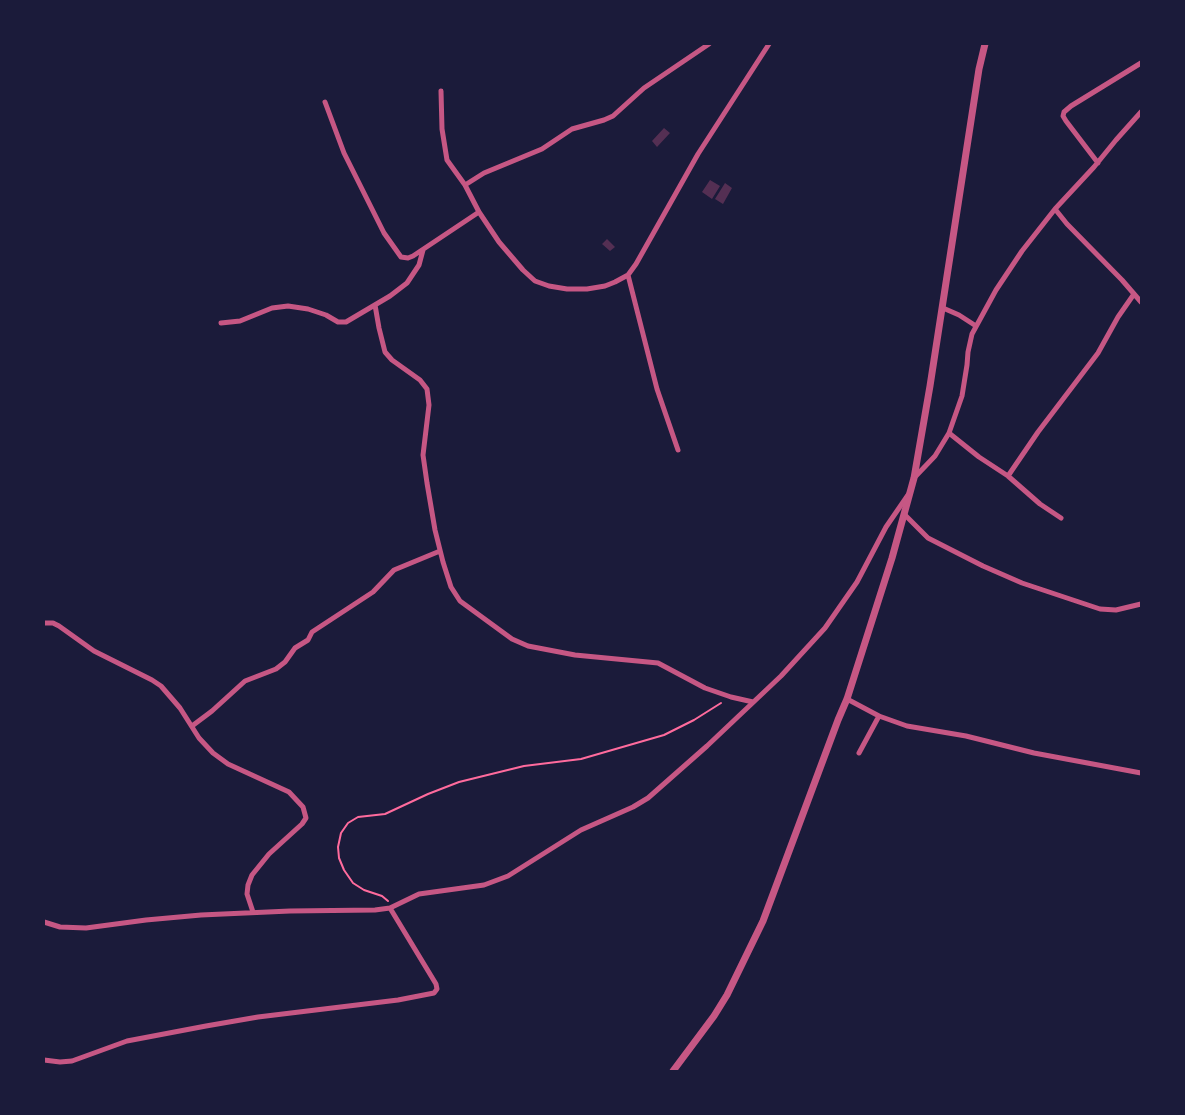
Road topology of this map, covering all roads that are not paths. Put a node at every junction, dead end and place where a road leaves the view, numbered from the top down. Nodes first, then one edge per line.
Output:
1 (709, 44) edge
2 (769, 44) edge
3 (985, 44) edge
4 (1141, 64) edge
5 (441, 91) dead end
6 (325, 102) dead end
7 (1141, 112) edge
8 (1098, 163) junction
9 (465, 185) junction
10 (1055, 210) junction
11 (478, 212) junction
12 (423, 250) junction
13 (628, 275) junction
14 (1134, 294) junction
15 (1141, 302) edge
16 (375, 305) junction
17 (943, 308) junction
18 (221, 323) dead end
19 (976, 326) junction
20 (949, 433) junction
21 (678, 450) dead end
22 (1008, 476) junction
23 (914, 478) junction
24 (910, 493) junction
25 (904, 514) junction
26 (1061, 518) dead end
27 (440, 551) junction
28 (1141, 604) edge
29 (44, 622) edge
30 (847, 699) junction
31 (753, 702) junction
32 (879, 716) junction
33 (192, 726) junction
34 (859, 753) dead end
35 (1141, 773) edge
36 (390, 908) junction
37 (253, 912) junction
38 (44, 922) edge
39 (44, 1060) edge
40 (673, 1071) edge

1 - 9 street
2 - 13 street
3 - 17 street
4 - 8 street
5 - 9 street
6 - 12 street
7 - 8 street
8 - 10 street
9 - 11 street
10 - 14 street
10 - 19 street
11 - 12 street
11 - 13 street
12 - 16 street
13 - 21 street
14 - 15 street
14 - 22 street
16 - 18 street
16 - 27 street
17 - 19 street
17 - 23 street
19 - 20 street
20 - 22 street
20 - 23 street
22 - 26 street
23 - 24 street
24 - 25 street
24 - 31 street
25 - 28 street
25 - 30 street
27 - 31 street
27 - 33 street
29 - 33 street
30 - 32 street
30 - 40 street
31 - 36 street
32 - 34 street
32 - 35 street
33 - 37 street
36 - 37 street
36 - 39 street
37 - 38 street

